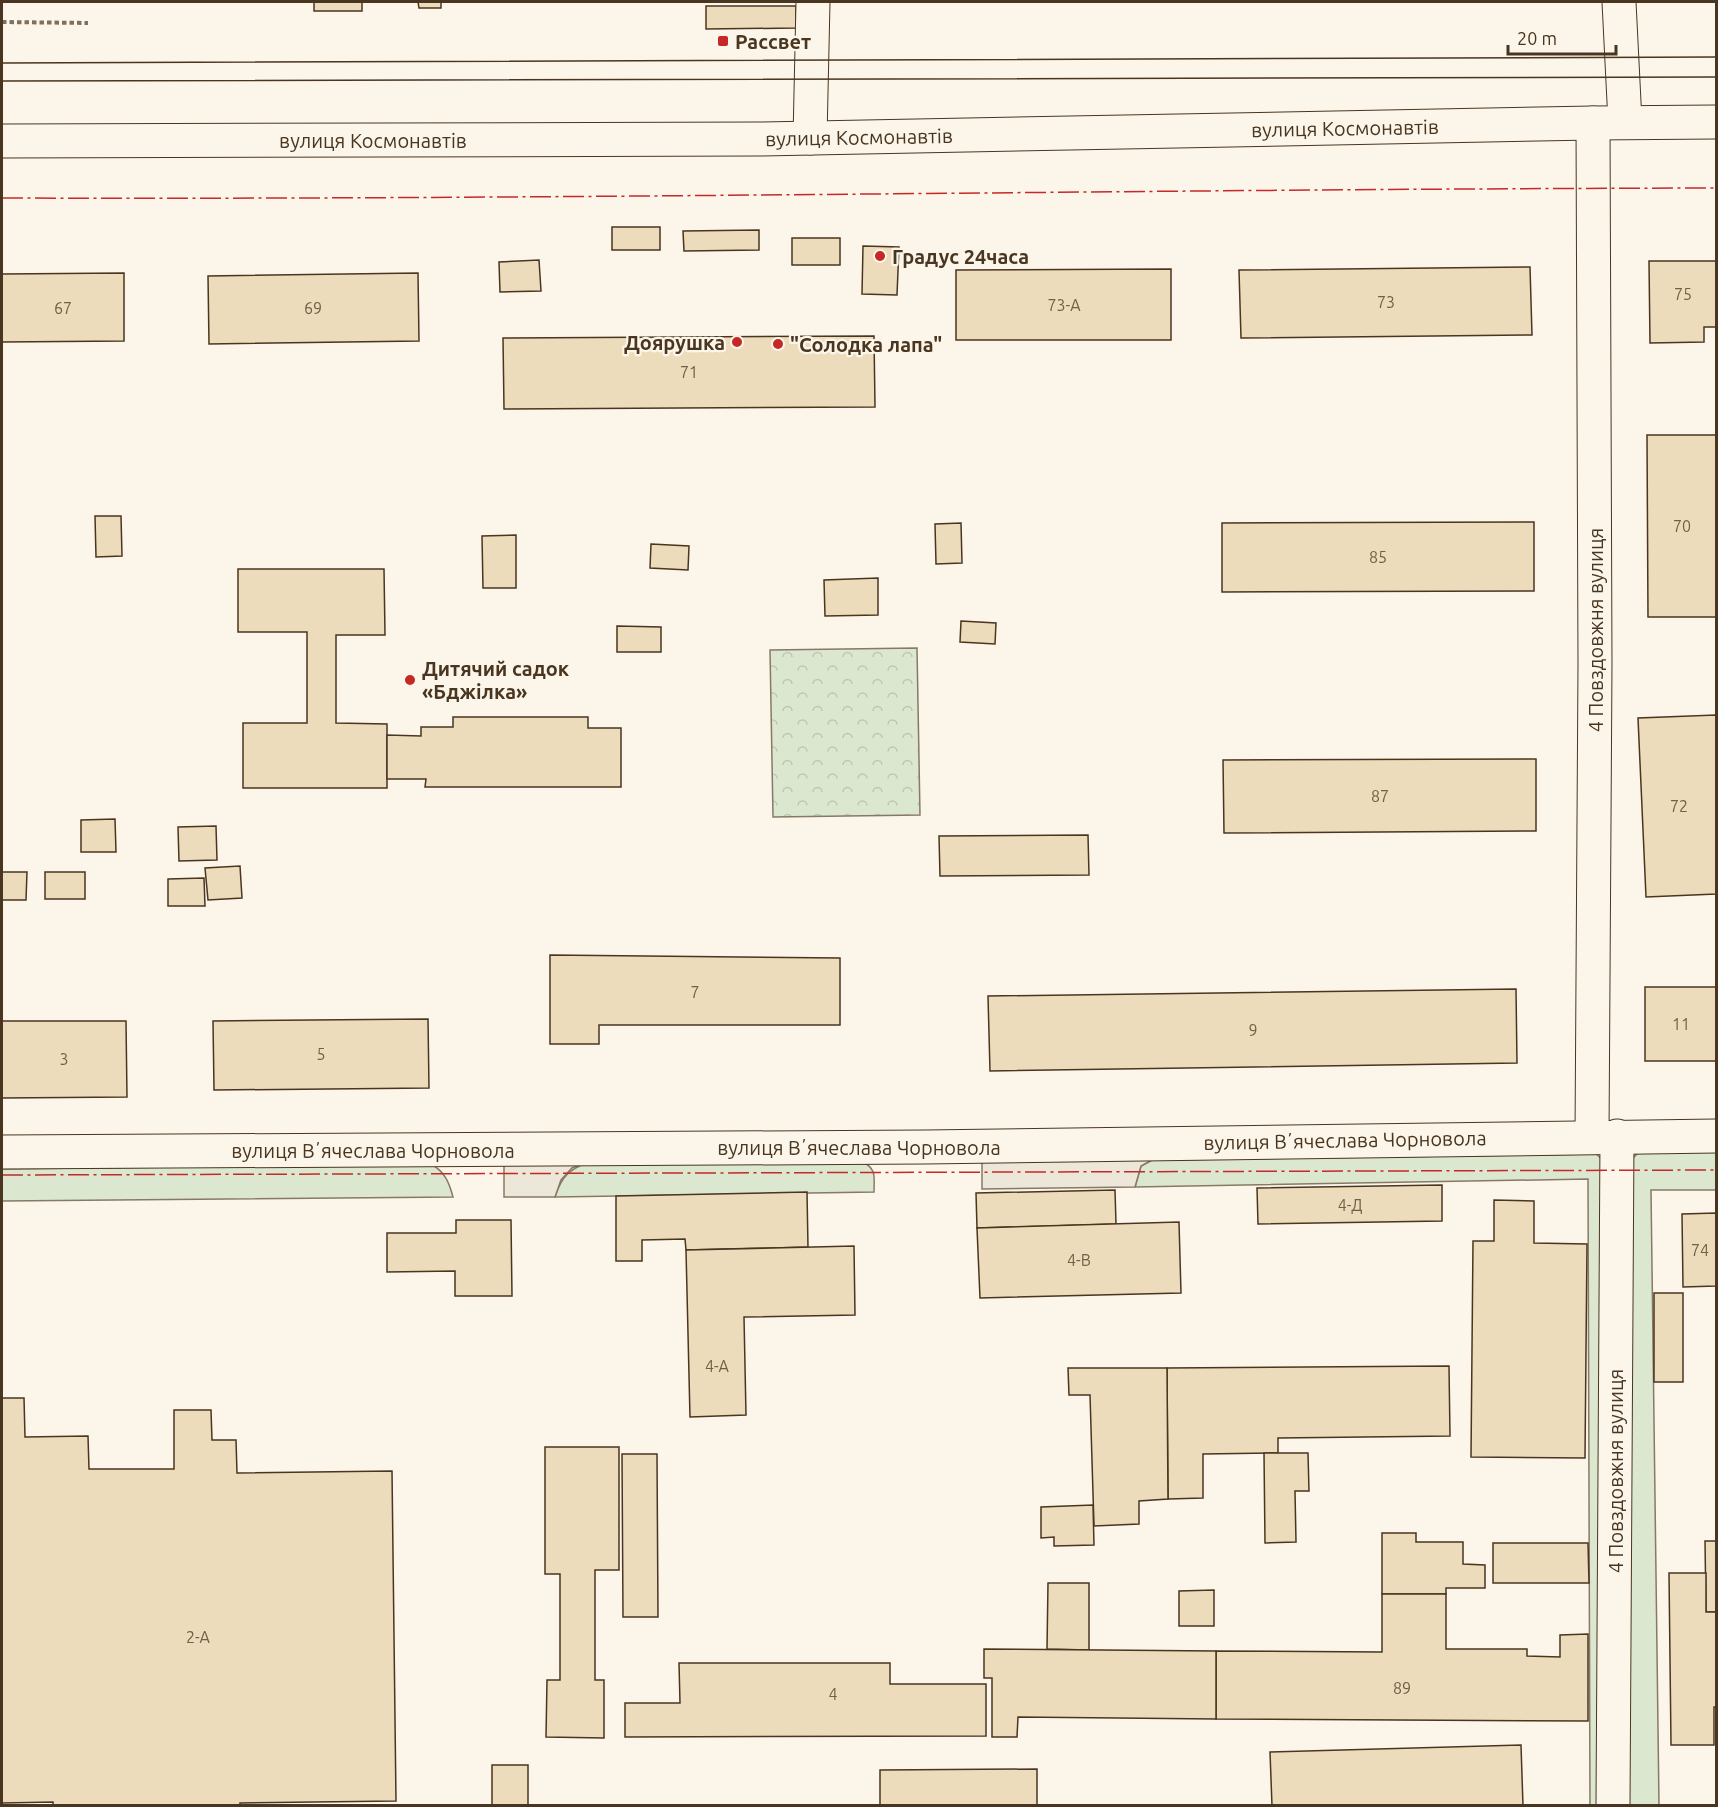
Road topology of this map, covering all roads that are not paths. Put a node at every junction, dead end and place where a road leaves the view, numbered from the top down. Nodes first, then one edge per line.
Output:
1 (813, 2) edge
2 (1618, 2) edge
3 (1716, 122) edge
4 (1609, 123) junction
5 (810, 138) junction
6 (2, 141) edge
7 (1605, 1136) junction
8 (1716, 1136) edge
9 (2, 1152) edge
10 (1613, 1806) edge

1 - 5 street
2 - 4 street, 4 Повздовжня вулиця
3 - 4 street, вулиця Космонавтів
4 - 5 street, вулиця Космонавтів
4 - 7 street, 4 Повздовжня вулиця
5 - 6 street, вулиця Космонавтів
7 - 8 street, вулиця Вʼячеслава Чорновола
7 - 9 street, вулиця Вʼячеслава Чорновола
7 - 10 street, 4 Повздовжня вулиця

